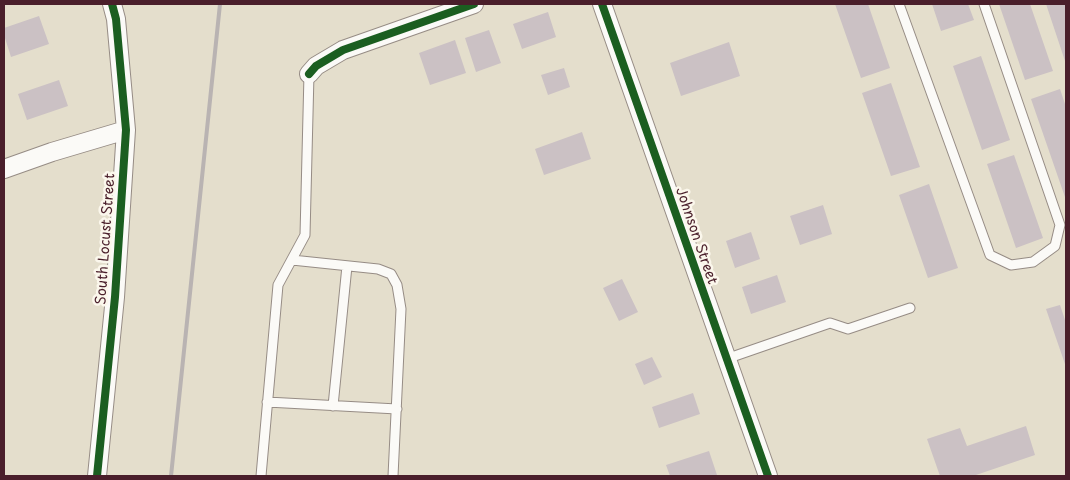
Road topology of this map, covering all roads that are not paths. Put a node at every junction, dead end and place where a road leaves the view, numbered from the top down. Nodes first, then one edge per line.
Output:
1 (112, 4) edge
2 (474, 4) edge
3 (602, 4) edge
4 (899, 4) edge
5 (984, 4) edge
6 (309, 74) joint
7 (126, 130) junction
8 (4, 168) edge
9 (292, 260) junction
10 (347, 266) junction
11 (910, 308) dead end
12 (726, 359) junction
13 (268, 402) junction
14 (333, 406) junction
15 (397, 409) junction
16 (97, 476) edge
17 (261, 476) edge
18 (393, 476) edge
19 (768, 476) edge

1 - 7 street, South Locust Street
2 - 6 street
3 - 12 street, Johnson Street
4 - 5 lane
6 - 9 lane
7 - 8 street
7 - 16 street, South Locust Street
9 - 10 lane
9 - 13 lane
10 - 14 lane
10 - 15 lane
11 - 12 lane
12 - 19 street, Johnson Street
13 - 14 lane
13 - 17 lane
14 - 15 lane
15 - 18 lane

